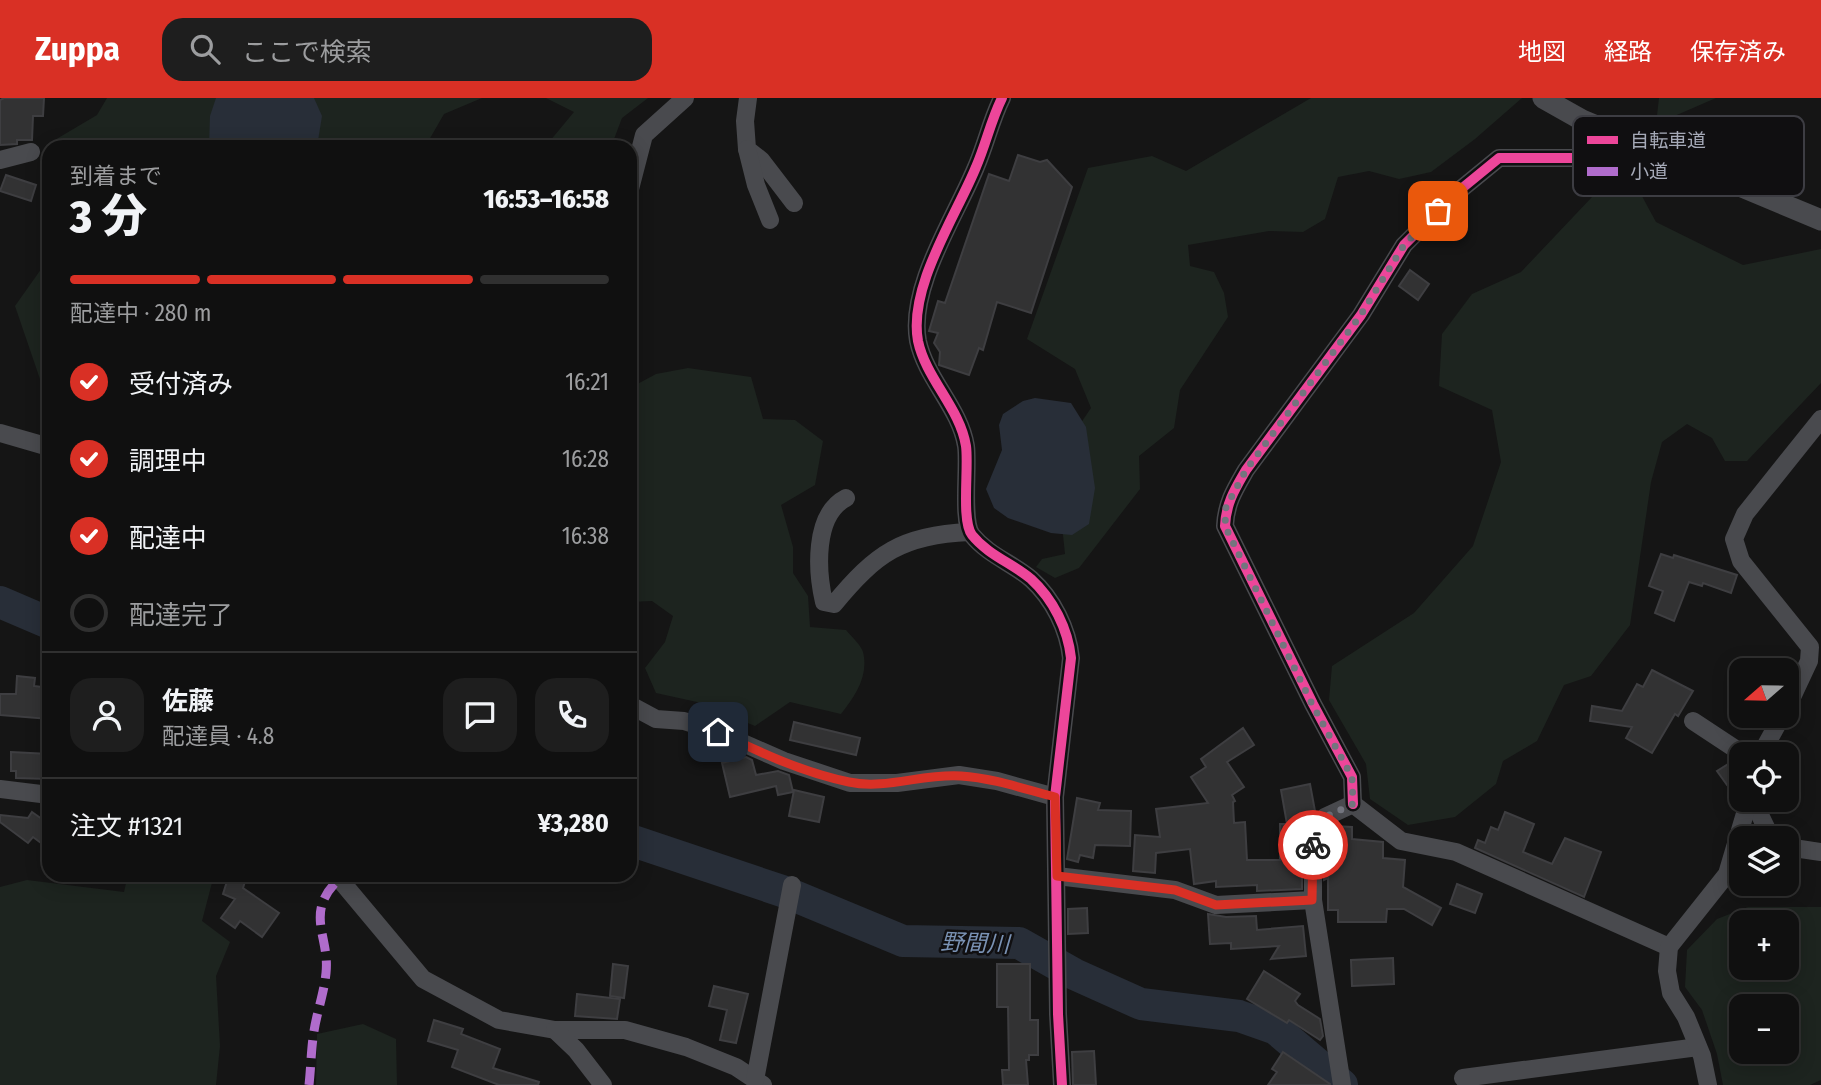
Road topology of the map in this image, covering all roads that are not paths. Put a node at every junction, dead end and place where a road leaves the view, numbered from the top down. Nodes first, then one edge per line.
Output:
1 (685, 98) edge
2 (748, 98) edge
3 (1002, 98) edge
4 (1543, 98) edge
5 (1575, 116) edge
6 (747, 149) junction
7 (31, 152) dead end
8 (1573, 158) edge
9 (0, 160) edge
10 (637, 162) edge
11 (1763, 196) edge
12 (794, 202) dead end
13 (770, 220) dead end
14 (1821, 220) edge
15 (1821, 419) edge
16 (0, 433) edge
17 (42, 445) edge
18 (846, 498) dead end
19 (969, 532) junction
20 (1815, 650) edge
21 (1799, 684) edge
22 (637, 709) edge
23 (1693, 721) dead end
24 (1729, 744) edge
25 (0, 789) edge
26 (42, 794) edge
27 (1055, 797) junction
28 (1353, 804) junction
29 (1745, 812) edge
30 (1799, 849) edge
31 (1821, 852) edge
32 (1057, 876) junction
33 (344, 882) edge
34 (792, 885) dead end
35 (1312, 900) junction
36 (1669, 947) junction
37 (555, 1030) junction
38 (1698, 1047) junction
39 (1463, 1078) dead end
40 (759, 1082) edge
41 (603, 1085) edge
42 (1062, 1085) edge
43 (1342, 1085) edge
44 (1708, 1085) edge

1 - 10 street
2 - 6 street
3 - 19 street
4 - 5 street
6 - 12 street
6 - 13 street
7 - 9 street
8 - 28 street
11 - 14 street
15 - 20 street
16 - 17 street
18 - 19 street
19 - 27 street
20 - 21 street
22 - 27 street
23 - 24 street
25 - 26 street
27 - 32 street
28 - 35 street
28 - 36 street
29 - 36 street
30 - 31 street
32 - 35 street
32 - 42 street
33 - 37 street
34 - 40 street
35 - 43 street
36 - 38 street
37 - 40 street
37 - 41 street
38 - 39 street
38 - 44 street

